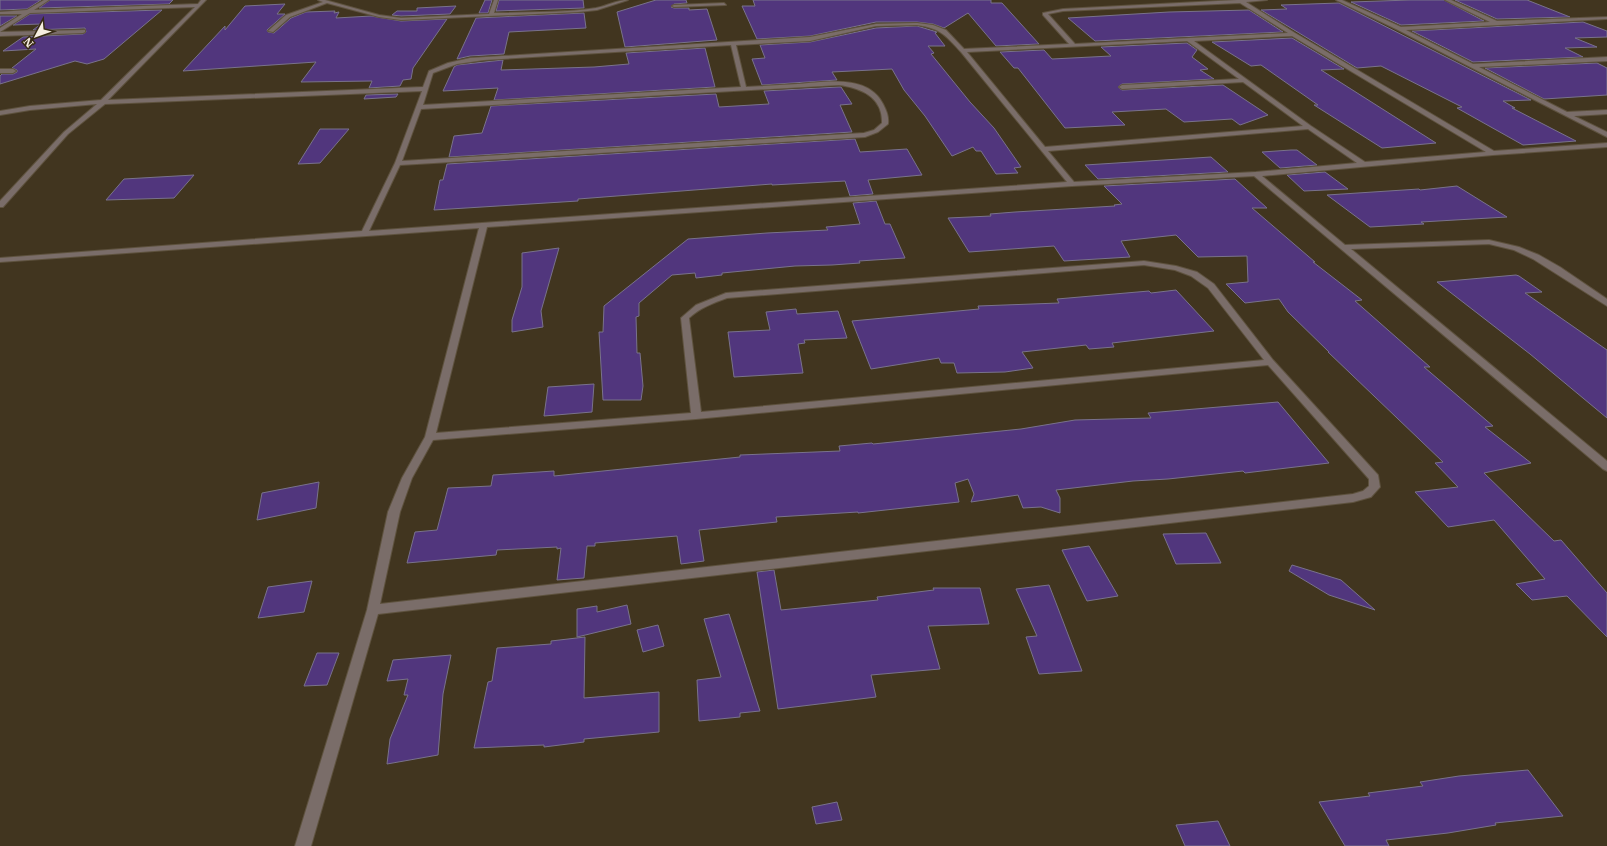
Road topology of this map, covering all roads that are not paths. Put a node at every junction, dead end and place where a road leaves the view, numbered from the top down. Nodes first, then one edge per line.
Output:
1 (47, 0) edge
2 (204, 0) edge
3 (496, 0) edge
4 (626, 0) edge
5 (1266, 0) edge
6 (1338, 0) edge
7 (1447, 0) edge
8 (322, 1) edge
9 (1240, 1) junction
10 (702, 2) edge
11 (724, 4) dead end
12 (199, 5) junction
13 (674, 6) dead end
14 (27, 12) junction
15 (0, 14) edge
16 (491, 16) junction
17 (1607, 18) edge
18 (1496, 23) junction
19 (1400, 29) junction
20 (0, 30) edge
21 (83, 31) dead end
22 (271, 31) dead end
23 (0, 34) edge
24 (1293, 34) junction
25 (1188, 39) junction
26 (733, 44) junction
27 (1073, 45) junction
28 (963, 51) junction
29 (1607, 59) edge
30 (1472, 66) junction
31 (0, 71) edge
32 (12, 71) dead end
33 (1244, 80) junction
34 (1122, 87) dead end
35 (425, 89) junction
36 (744, 89) junction
37 (103, 102) junction
38 (420, 107) junction
39 (1607, 112) edge
40 (0, 113) edge
41 (1566, 114) junction
42 (1309, 127) junction
43 (1607, 135) edge
44 (1607, 145) edge
45 (1043, 149) junction
46 (1493, 153) junction
47 (398, 163) junction
48 (1363, 164) junction
49 (1256, 174) junction
50 (1072, 184) junction
51 (0, 205) edge
52 (483, 226) junction
53 (364, 234) junction
54 (1345, 247) junction
55 (0, 260) edge
56 (1607, 303) edge
57 (1270, 362) junction
58 (696, 416) junction
59 (430, 437) junction
60 (1607, 467) edge
61 (373, 610) junction
62 (303, 846) edge

1 - 14 street
2 - 12 street
3 - 16 street
4 - 16 street
5 - 9 street
6 - 19 street
7 - 18 street
8 - 16 street
8 - 22 street
9 - 24 street
9 - 27 street
10 - 11 street
10 - 13 street
12 - 14 street
12 - 37 street
14 - 15 street
14 - 20 street
17 - 18 street
18 - 19 street
19 - 30 street
21 - 23 street
24 - 25 street
24 - 46 street
25 - 27 street
25 - 33 street
26 - 28 street
26 - 35 street
26 - 36 street
27 - 28 street
28 - 45 street
29 - 30 street
30 - 41 street
31 - 32 street
33 - 34 street
33 - 42 street
35 - 37 street
35 - 38 street
36 - 38 street
36 - 47 street
37 - 40 street
37 - 51 street
38 - 47 street
39 - 41 street
41 - 43 street
42 - 45 street
42 - 48 street
44 - 46 street
45 - 50 street
46 - 48 street
47 - 53 street
48 - 49 street
49 - 50 street
49 - 54 street
50 - 52 street
52 - 53 street
52 - 59 street
53 - 55 street
54 - 56 street
54 - 60 street
57 - 58 street
57 - 58 street
57 - 61 street
58 - 59 street
59 - 61 street
61 - 62 street

